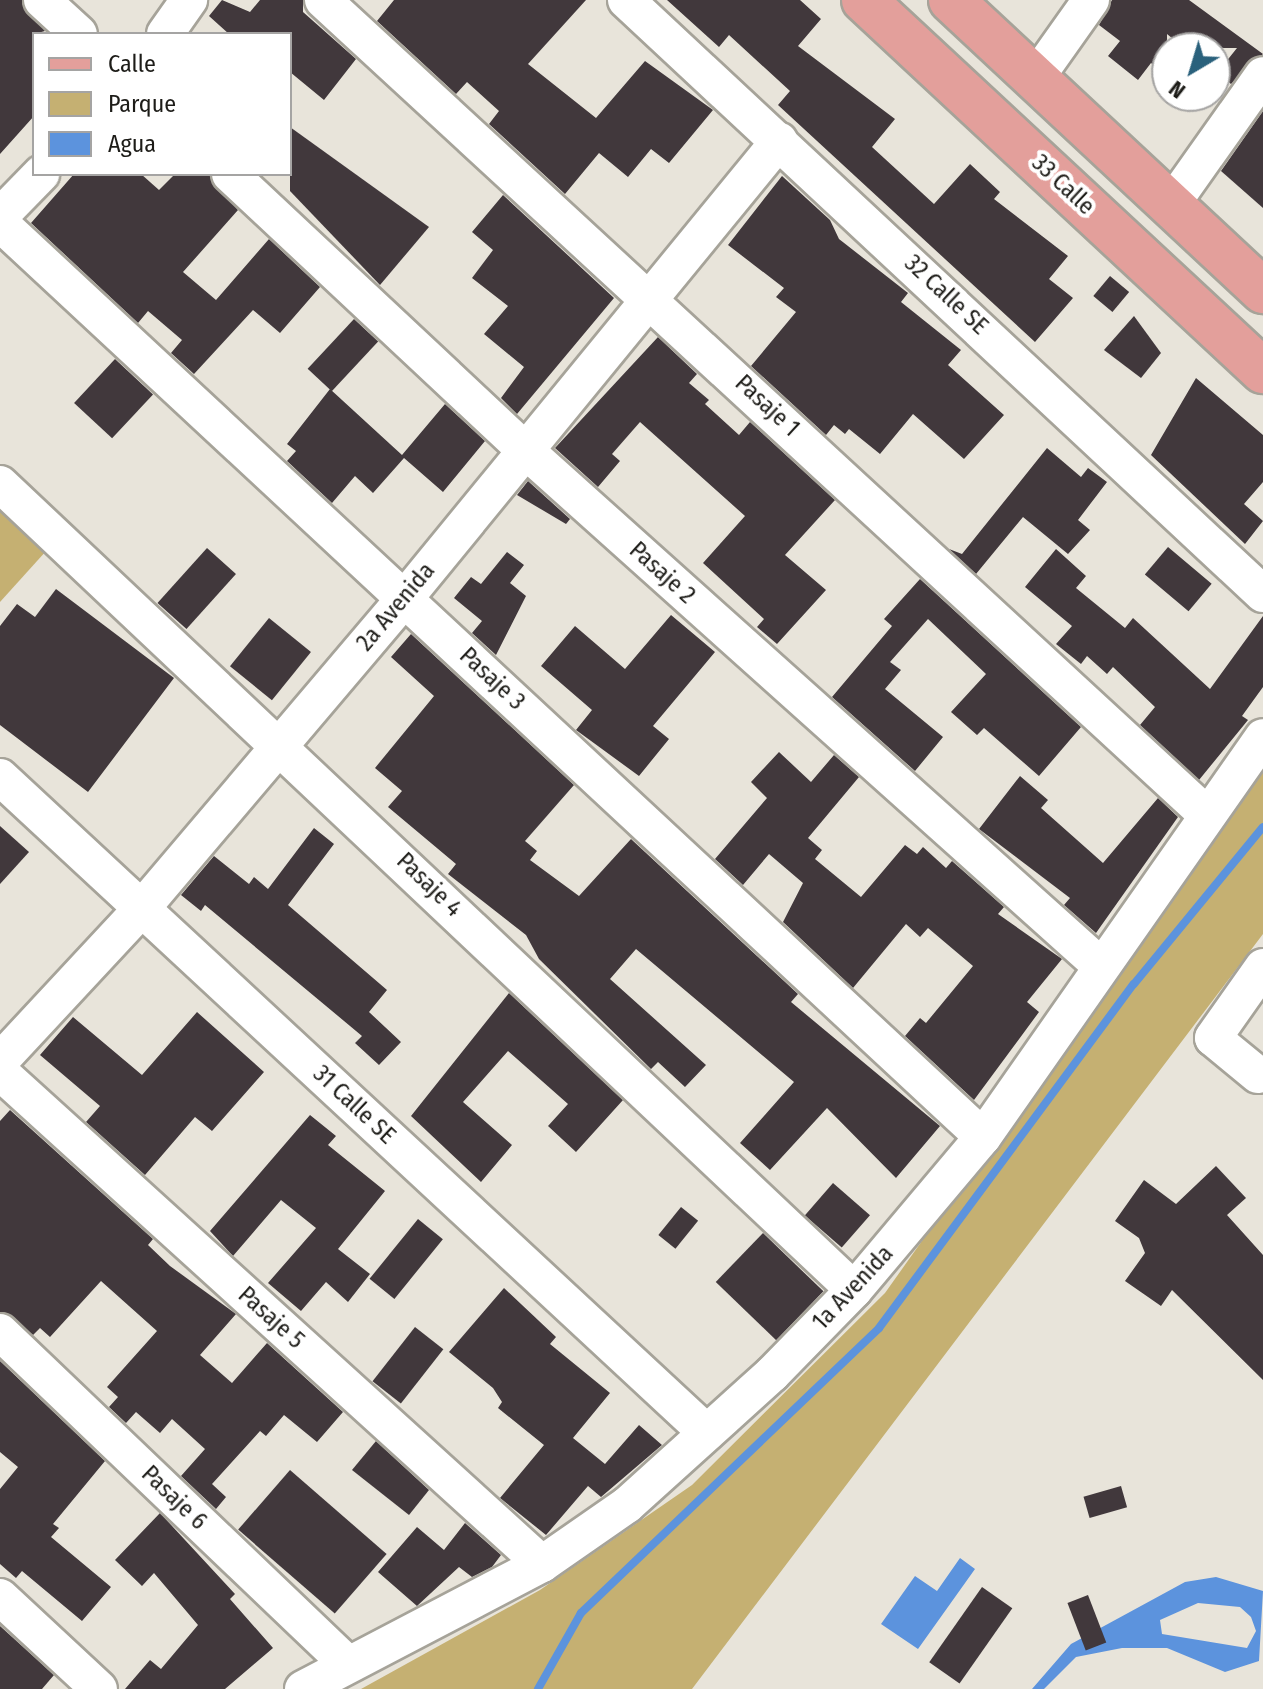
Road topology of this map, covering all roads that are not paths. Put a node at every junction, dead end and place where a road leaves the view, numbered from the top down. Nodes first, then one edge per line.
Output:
1 (42, 0) edge
2 (189, 0) edge
3 (323, 0) edge
4 (626, 0) edge
5 (864, 0) edge
6 (951, 0) edge
7 (1091, 0) edge
8 (77, 32) edge
9 (166, 32) edge
10 (1263, 75) edge
11 (1035, 79) junction
12 (779, 141) junction
13 (39, 176) edge
14 (232, 176) edge
15 (1171, 205) junction
16 (0, 216) edge
17 (0, 223) edge
18 (1263, 291) edge
19 (651, 297) junction
20 (1263, 371) edge
21 (525, 450) junction
22 (0, 484) edge
23 (1263, 594) edge
24 (405, 598) junction
25 (1263, 737) edge
26 (281, 744) junction
27 (0, 777) edge
28 (1207, 815) junction
29 (142, 908) junction
30 (1101, 966) junction
31 (1263, 967) edge
32 (0, 1061) edge
33 (0, 1072) edge
34 (1258, 1075) dead end
35 (983, 1137) junction
36 (854, 1290) junction
37 (0, 1332) edge
38 (707, 1433) junction
39 (542, 1564) junction
40 (0, 1597) edge
41 (348, 1664) junction
42 (99, 1689) edge
43 (303, 1689) edge

1 - 8 street
2 - 9 street
3 - 19 street, Pasaje 1
4 - 12 street, 32 Calle SE
5 - 20 main road, 33 Calle
6 - 11 main road
7 - 11 street
10 - 15 street
11 - 15 main road
12 - 19 street, 2a Avenida
12 - 23 street, 32 Calle SE
13 - 16 street
14 - 21 street, Pasaje 2
15 - 18 main road
17 - 24 street, Pasaje 3
19 - 21 street, 2a Avenida
19 - 28 street, Pasaje 1
21 - 24 street, 2a Avenida
21 - 30 street, Pasaje 2
22 - 26 street, Pasaje 4
24 - 26 street, 2a Avenida
24 - 35 street, Pasaje 3
25 - 28 street, 1a Avenida
26 - 29 street, 2a Avenida
26 - 36 street, Pasaje 4
27 - 29 street, 31 Calle SE
28 - 30 street, 1a Avenida
29 - 32 street, 2a Avenida
29 - 38 street, 31 Calle SE
30 - 35 street, 1a Avenida
31 - 34 street
33 - 39 street, Pasaje 5
35 - 36 street, 1a Avenida
36 - 38 street, 1a Avenida
37 - 41 street, Pasaje 6
38 - 39 street, 1a Avenida
39 - 41 street, 1a Avenida
40 - 42 street
41 - 43 street, 1a Avenida

